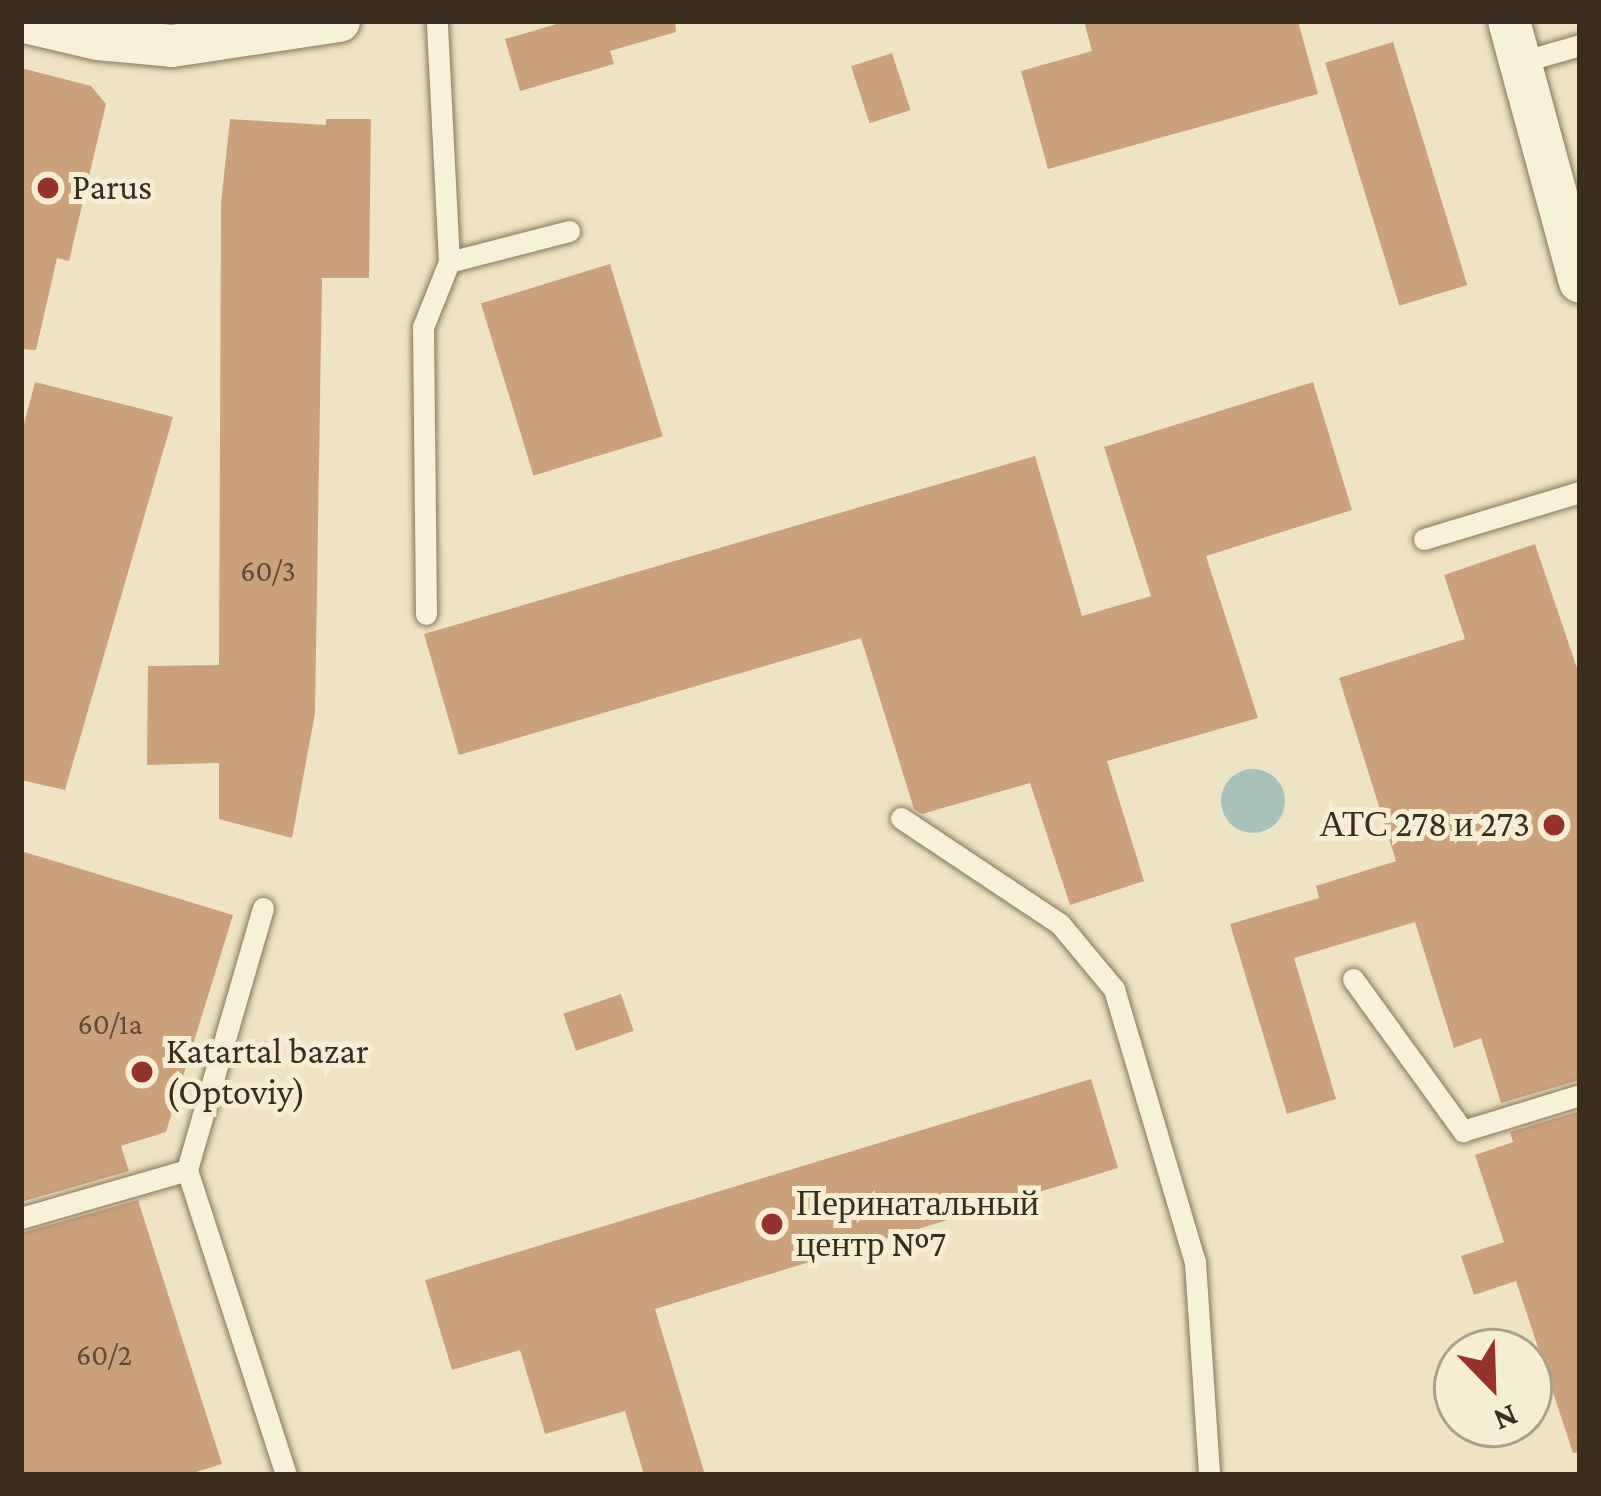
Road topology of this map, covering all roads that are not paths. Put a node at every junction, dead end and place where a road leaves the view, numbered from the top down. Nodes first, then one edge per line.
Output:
1 (21, 21) edge
2 (339, 21) edge
3 (437, 21) edge
4 (1515, 41) edge
5 (1580, 45) edge
6 (569, 231) dead end
7 (449, 262) junction
8 (1579, 278) edge
9 (1580, 492) edge
10 (1424, 538) dead end
11 (426, 614) dead end
12 (901, 818) dead end
13 (263, 908) dead end
14 (1353, 979) dead end
15 (1580, 1095) edge
16 (188, 1170) junction
17 (21, 1218) edge
18 (286, 1475) edge
19 (1208, 1475) edge

1 - 2 street
3 - 7 lane
4 - 5 lane
4 - 8 street
6 - 7 lane
7 - 11 lane
9 - 10 lane
12 - 19 lane
13 - 16 lane
14 - 15 lane
16 - 17 lane
16 - 18 lane

